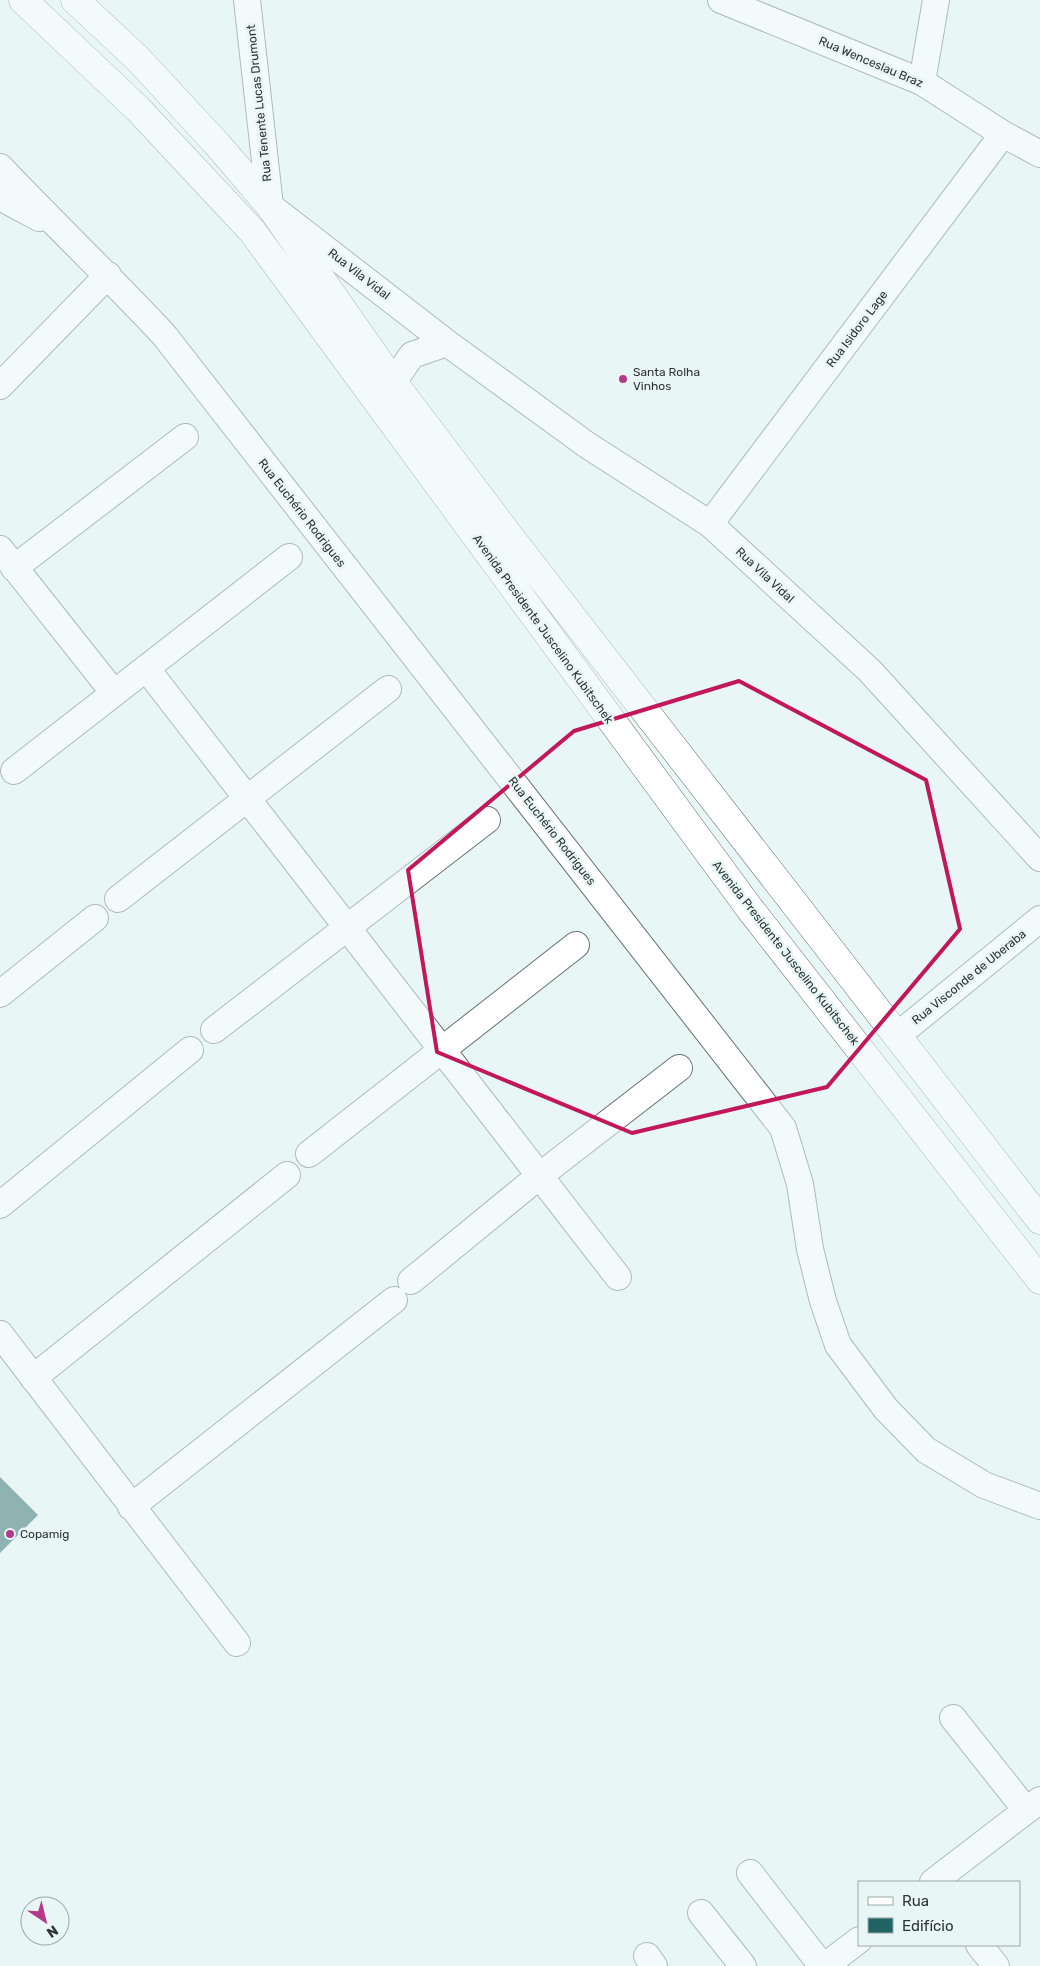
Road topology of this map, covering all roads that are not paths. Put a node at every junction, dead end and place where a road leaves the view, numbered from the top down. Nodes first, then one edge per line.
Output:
1 (23, 0) edge
2 (76, 0) edge
3 (247, 0) edge
4 (721, 0) edge
5 (936, 0) edge
6 (922, 82) junction
7 (1003, 134) junction
8 (1040, 154) edge
9 (0, 167) edge
10 (0, 197) edge
11 (270, 206) junction
12 (59, 229) junction
13 (108, 275) junction
14 (447, 343) junction
15 (393, 382) junction
16 (0, 386) edge
17 (185, 436) dead end
18 (710, 524) junction
19 (289, 557) dead end
20 (7, 558) edge
21 (146, 668) junction
22 (388, 689) dead end
23 (114, 693) junction
24 (14, 771) dead end
25 (246, 797) junction
26 (487, 820) dead end
27 (1040, 858) edge
28 (118, 899) dead end
29 (95, 918) dead end
30 (1040, 919) edge
31 (346, 928) junction
32 (576, 945) dead end
33 (0, 994) edge
34 (214, 1030) dead end
35 (898, 1035) junction
36 (441, 1049) junction
37 (190, 1050) dead end
38 (679, 1068) dead end
39 (309, 1154) dead end
40 (287, 1175) dead end
41 (538, 1177) junction
42 (0, 1205) edge
43 (1040, 1220) edge
44 (618, 1278) dead end
45 (1040, 1280) edge
46 (0, 1334) edge
47 (33, 1378) junction
48 (1040, 1506) edge
49 (131, 1507) junction
50 (237, 1644) dead end
51 (953, 1718) dead end
52 (1033, 1805) edge
53 (750, 1873) dead end
54 (934, 1881) edge
55 (700, 1913) dead end
56 (858, 1941) edge
57 (980, 1946) edge
58 (742, 1966) edge
59 (824, 1966) edge
60 (996, 1966) edge

1 - 45 highway, Avenida Presidente Juscelino Kubitschek
2 - 11 highway
3 - 11 street, Rua Tenente Lucas Drumont
4 - 6 street, Rua Wenceslau Braz
5 - 6 street
6 - 7 street, Rua Wenceslau Braz
7 - 8 street, Rua Wenceslau Braz
7 - 18 street, Rua Isidoro Lage
9 - 12 street, Rua Euchério Rodrigues
10 - 12 street
11 - 14 street, Rua Vila Vidal
11 - 15 highway
12 - 13 street, Rua Euchério Rodrigues
13 - 16 street
13 - 48 street, Rua Euchério Rodrigues
14 - 15 street
14 - 18 street, Rua Vila Vidal
15 - 35 highway
17 - 20 street
18 - 27 street, Rua Vila Vidal
19 - 21 street
20 - 23 street
21 - 23 street
21 - 25 street
22 - 25 street
23 - 24 street
25 - 28 street
25 - 31 street
26 - 31 street
29 - 33 street
30 - 35 street, Rua Visconde de Uberaba
31 - 34 street
31 - 36 street
32 - 36 street
35 - 43 highway
36 - 39 street
36 - 41 street
37 - 42 street
38 - 41 street
40 - 47 street
41 - 44 street
41 - 49 street
46 - 47 street
47 - 49 street
49 - 50 street
51 - 52 street
52 - 54 street
53 - 59 street
55 - 58 street
56 - 59 street
57 - 60 street

